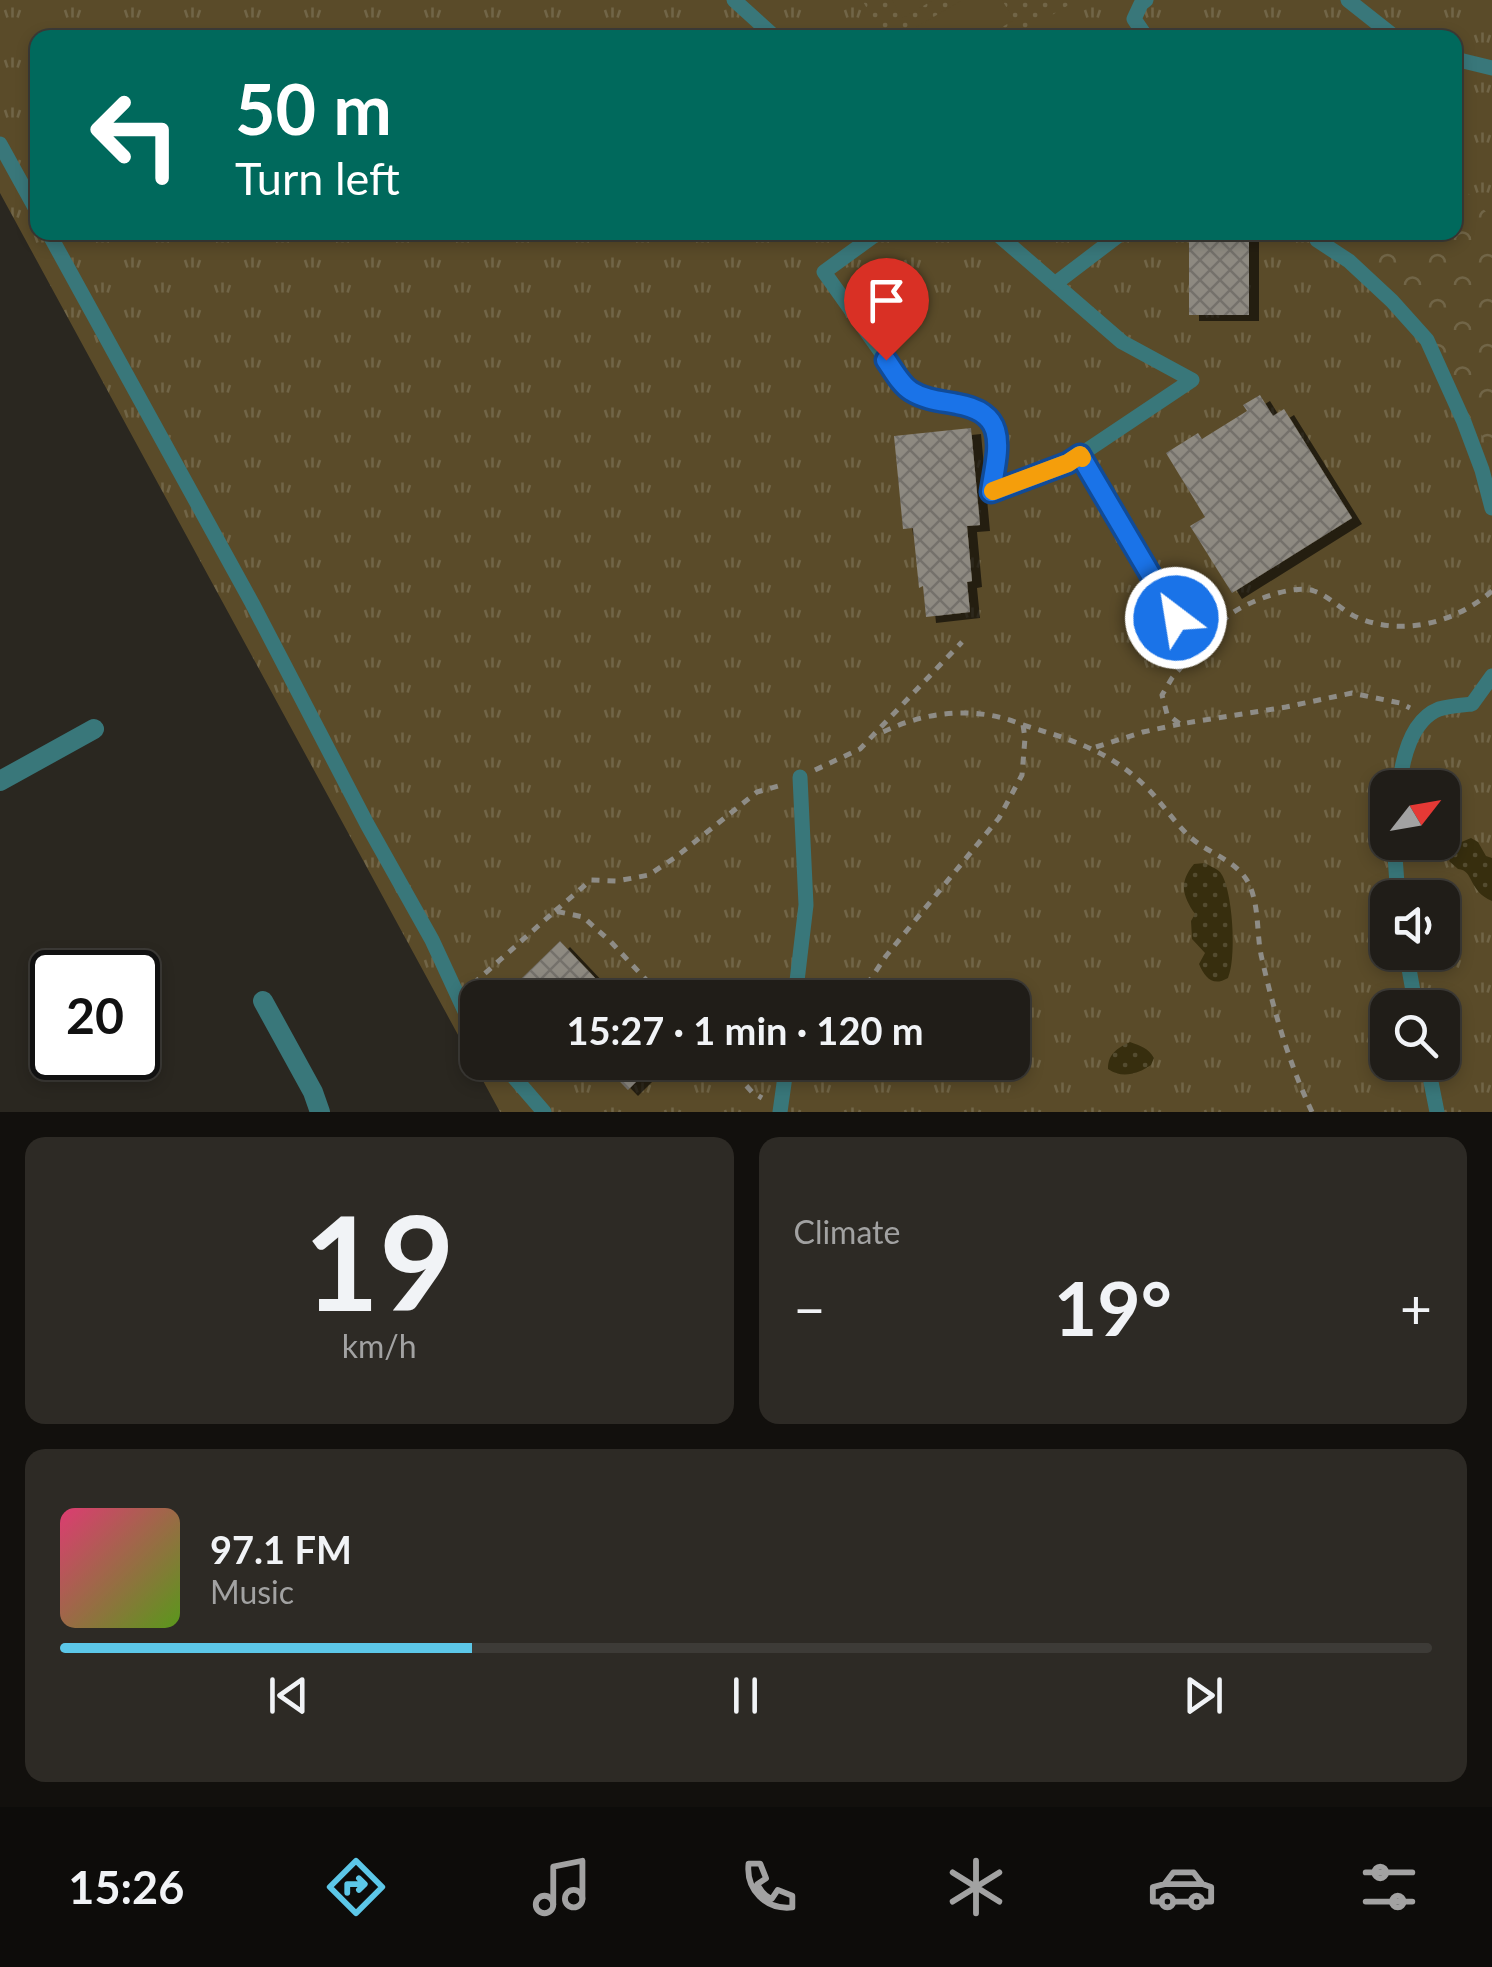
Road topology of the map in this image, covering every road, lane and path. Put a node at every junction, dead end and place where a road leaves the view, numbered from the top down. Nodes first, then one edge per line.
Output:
1 (734, 0) edge
2 (1146, 0) edge
3 (1348, 0) edge
4 (767, 30) edge
5 (1142, 30) edge
6 (1386, 30) edge
7 (1462, 61) edge
8 (1492, 68) edge
9 (0, 144) edge
10 (30, 198) edge
11 (52, 240) edge
12 (868, 240) edge
13 (1005, 240) edge
14 (1113, 240) edge
15 (1318, 240) edge
16 (1056, 283) junction
17 (1080, 455) junction
18 (1492, 508) edge
19 (1492, 591) edge
20 (1196, 651) junction
21 (1492, 676) edge
22 (1426, 717) junction
23 (1180, 724) junction
24 (1023, 725) junction
25 (94, 729) dead end
26 (872, 737) dead end
27 (1094, 748) junction
28 (1403, 770) edge
29 (800, 777) dead end
30 (0, 781) edge
31 (591, 880) dead end
32 (555, 911) junction
33 (478, 980) edge
34 (646, 980) edge
35 (797, 980) edge
36 (870, 980) edge
37 (460, 996) edge
38 (263, 1002) dead end
39 (516, 1080) edge
40 (741, 1080) edge
41 (784, 1080) edge
42 (1431, 1080) edge
43 (779, 1111) edge
44 (320, 1112) edge
45 (544, 1112) edge
46 (1312, 1112) edge
47 (1437, 1112) edge

1 - 4 lane
2 - 5 lane
3 - 6 lane
7 - 8 lane
9 - 10 lane
11 - 37 lane
12 - 17 lane
13 - 16 lane
14 - 16 lane
15 - 18 lane
16 - 17 lane
17 - 20 lane
19 - 20 path
20 - 23 path
21 - 22 lane
22 - 23 path
22 - 28 lane
23 - 27 path
24 - 26 path
24 - 27 path
24 - 36 path
25 - 30 street
27 - 46 path
29 - 35 lane
31 - 32 path
32 - 33 path
32 - 34 path
38 - 44 street
39 - 45 lane
40 - 43 path
41 - 43 lane
42 - 47 lane

